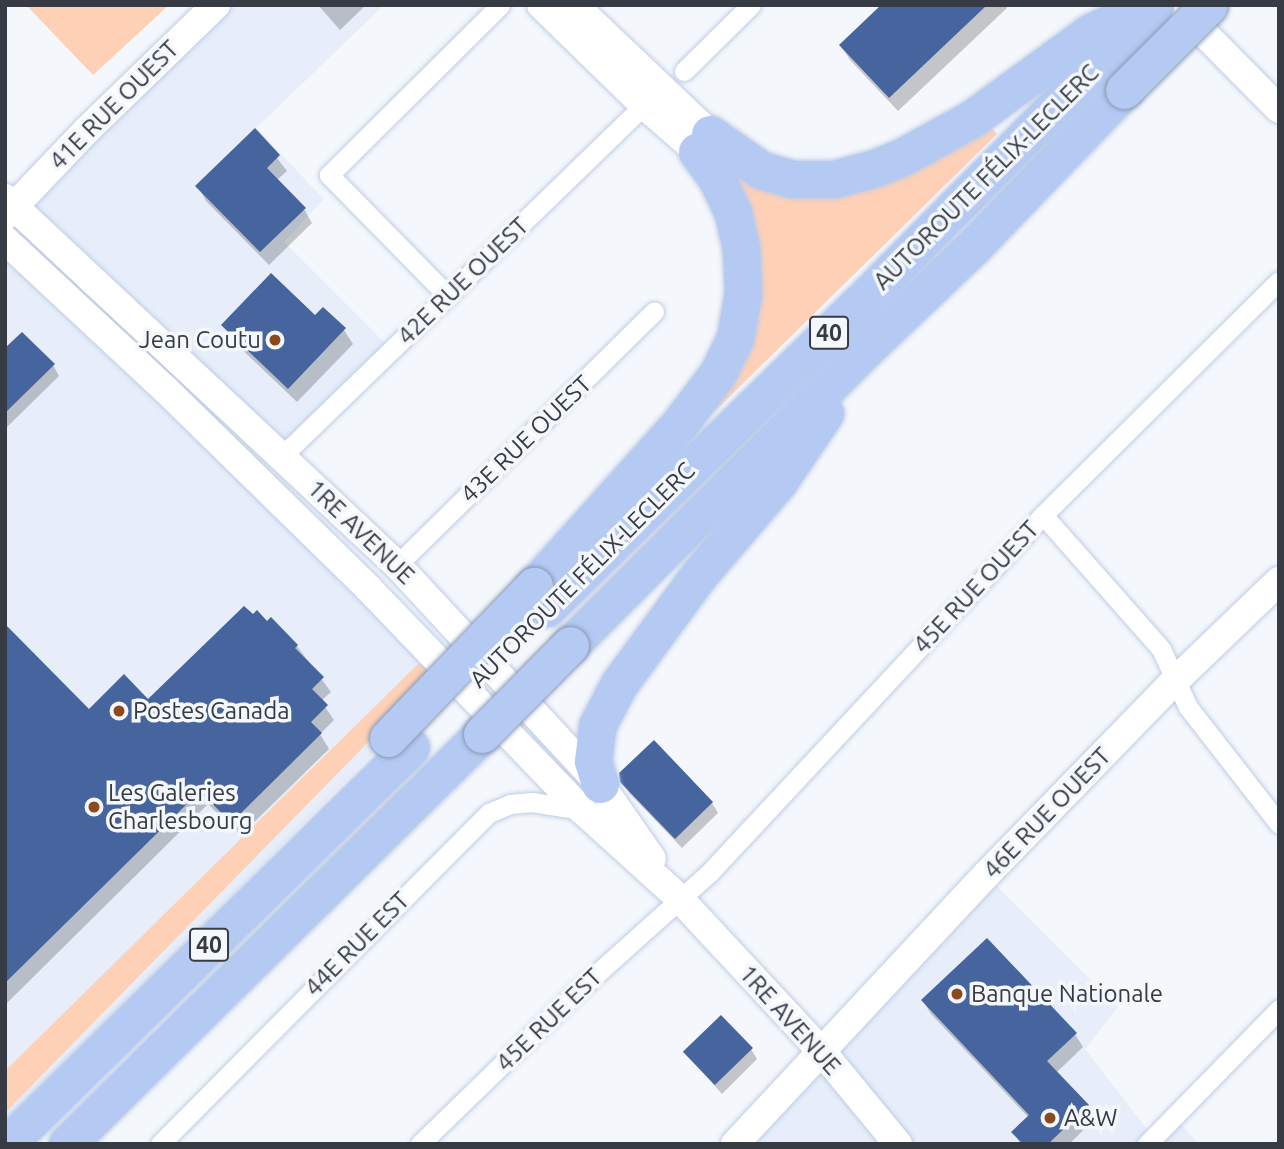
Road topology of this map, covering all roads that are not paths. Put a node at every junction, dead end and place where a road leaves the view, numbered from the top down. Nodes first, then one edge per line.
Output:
1 (216, 5) edge
2 (500, 5) edge
3 (541, 5) edge
4 (575, 5) edge
5 (751, 5) edge
6 (1149, 5) edge
7 (1156, 5) edge
8 (1176, 5) edge
9 (1209, 5) edge
10 (1099, 44) junction
11 (684, 71) dead end
12 (644, 106) junction
13 (1279, 109) edge
14 (704, 142) junction
15 (8, 207) edge
16 (5, 240) edge
17 (1279, 281) edge
18 (448, 296) junction
19 (654, 312) dead end
20 (871, 344) junction
21 (282, 456) junction
22 (1043, 515) junction
23 (397, 565) junction
24 (1279, 581) edge
25 (541, 597) junction
26 (1174, 682) junction
27 (591, 797) junction
28 (1279, 824) edge
29 (680, 898) junction
30 (1279, 1009) edge
31 (181, 1031) junction
32 (823, 1053) junction
33 (10, 1141) edge
34 (67, 1144) edge
35 (105, 1144) edge
36 (160, 1144) edge
37 (420, 1144) edge
38 (735, 1144) edge
39 (898, 1144) edge
40 (1147, 1144) edge

1 - 15 street, 41E RUE OUEST
2 - 18 street
3 - 12 street
4 - 14 street
5 - 11 street
6 - 10 highway
7 - 10 highway, AUTOROUTE FÉLIX-LECLERC / 40
8 - 13 street
9 - 20 highway, AUTOROUTE FÉLIX-LECLERC / 40, bridge
10 - 14 highway
10 - 25 highway, AUTOROUTE FÉLIX-LECLERC / 40
12 - 14 street
12 - 18 street, 42E RUE OUEST
14 - 25 highway
15 - 21 street, 1RE AVENUE
16 - 27 street, 1RE AVENUE
17 - 22 street, 45E RUE OUEST
18 - 21 street, 42E RUE OUEST
19 - 23 street, 43E RUE OUEST
20 - 27 highway
20 - 31 highway, AUTOROUTE FÉLIX-LECLERC / 40, bridge
21 - 23 street, 1RE AVENUE
22 - 26 street
22 - 29 street, 45E RUE OUEST
23 - 27 street, 1RE AVENUE
24 - 26 street, 46E RUE OUEST
25 - 33 highway, AUTOROUTE FÉLIX-LECLERC / 40
26 - 28 street
26 - 32 street, 46E RUE OUEST
27 - 29 street, 1RE AVENUE
27 - 36 street, 44E RUE EST
29 - 32 street, 1RE AVENUE
29 - 37 street, 45E RUE EST
30 - 40 street
31 - 34 highway, AUTOROUTE FÉLIX-LECLERC / 40
31 - 35 highway
32 - 38 street, 46E RUE OUEST
32 - 39 street, 1RE AVENUE

